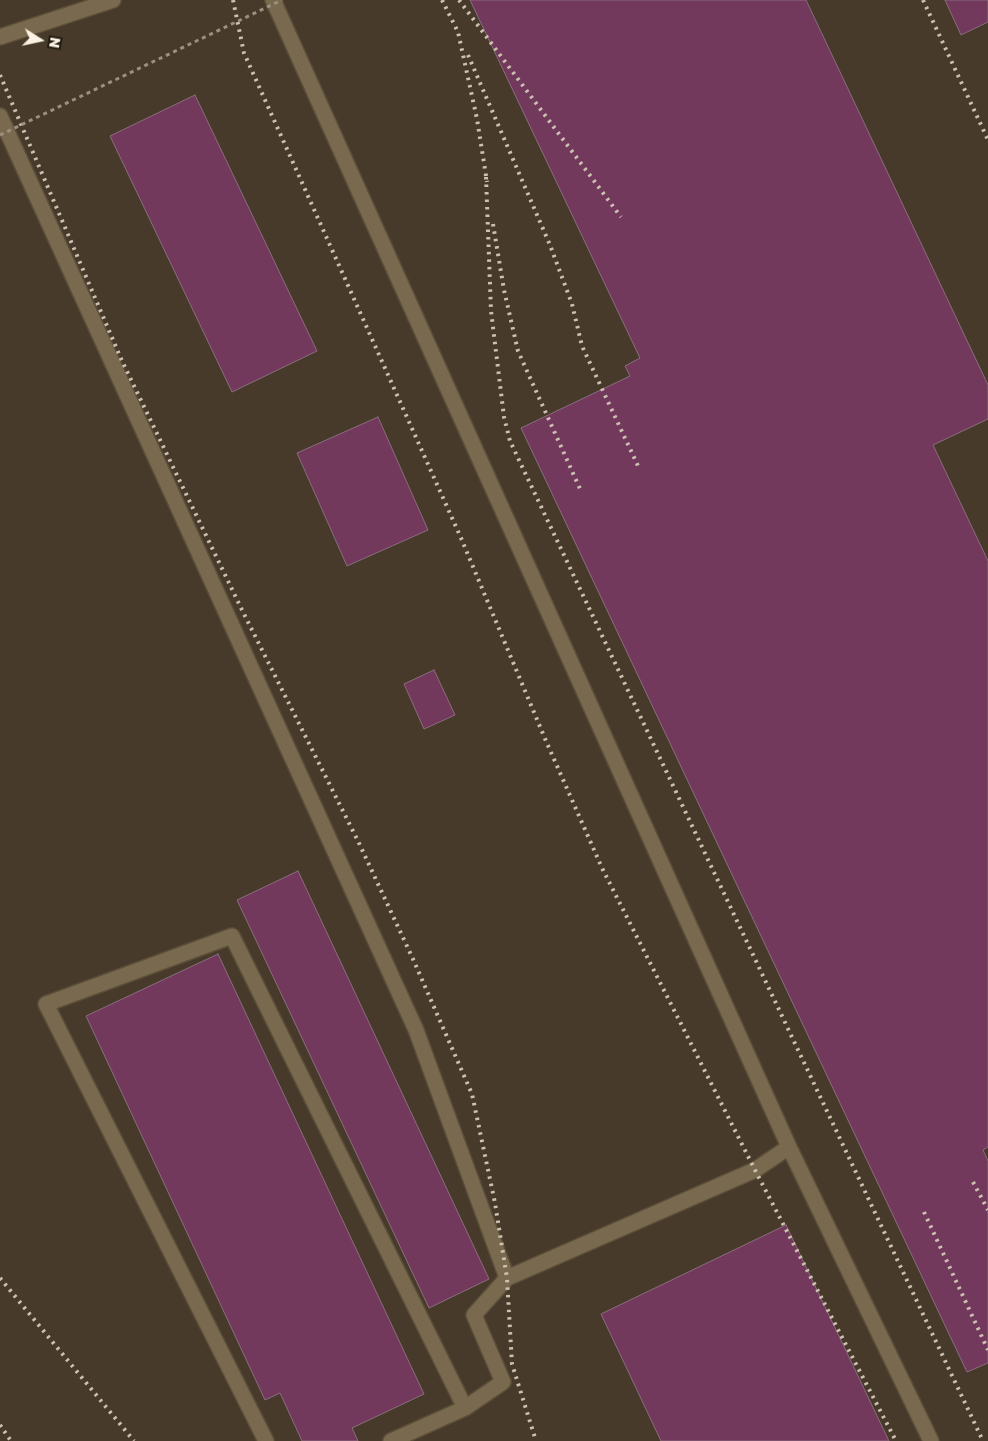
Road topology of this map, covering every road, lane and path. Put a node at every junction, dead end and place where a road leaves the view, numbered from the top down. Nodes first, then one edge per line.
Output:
1 (113, 0) edge
2 (273, 0) edge
3 (282, 0) edge
4 (0, 37) edge
5 (0, 116) edge
6 (0, 135) edge
7 (789, 1147) junction
8 (508, 1278) junction
9 (465, 1408) junction
10 (266, 1441) edge
11 (391, 1441) edge
12 (931, 1441) edge

1 - 4 lane
2 - 7 lane
3 - 6 path, bridge
5 - 8 lane
7 - 8 lane
7 - 12 lane
8 - 9 lane
9 - 10 lane
9 - 11 lane

